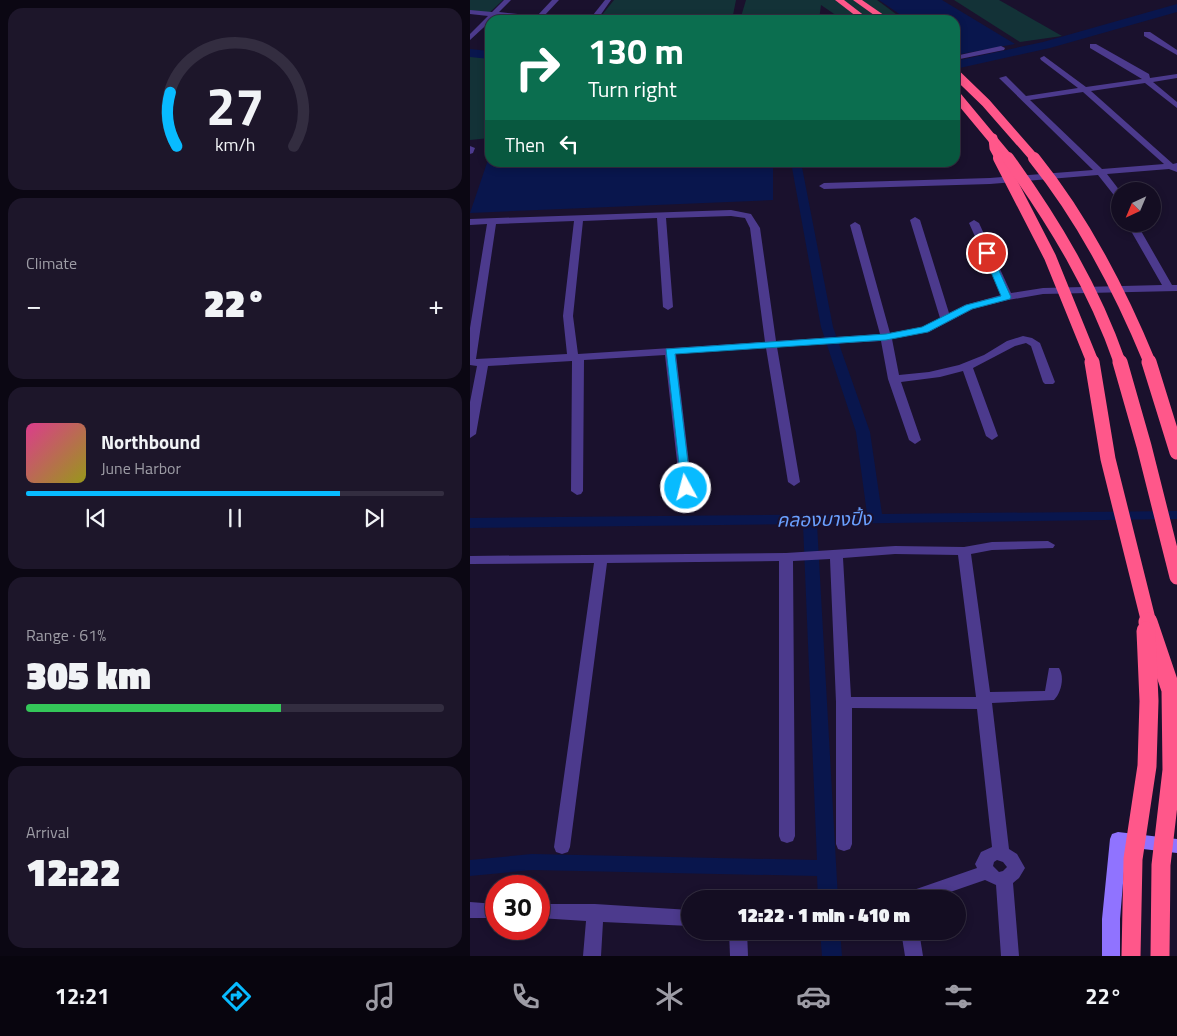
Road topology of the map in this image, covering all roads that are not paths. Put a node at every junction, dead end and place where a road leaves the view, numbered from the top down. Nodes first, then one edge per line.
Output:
1 (508, 0) edge
2 (556, 0) edge
3 (608, 0) edge
4 (839, 0) edge
5 (857, 0) edge
6 (470, 12) edge
7 (492, 15) joint
8 (542, 15) edge
9 (597, 15) edge
10 (859, 15) edge
11 (880, 15) edge
12 (485, 22) edge
13 (1147, 34) dead end
14 (470, 38) edge
15 (1093, 46) dead end
16 (1001, 48) dead end
17 (1177, 54) edge
18 (960, 57) edge
19 (1044, 58) dead end
20 (1177, 76) edge
21 (960, 78) edge
22 (1003, 78) dead end
23 (1146, 80) junction
24 (1085, 90) junction
25 (1025, 98) junction
26 (960, 100) edge
27 (1177, 106) edge
28 (993, 138) junction
29 (1175, 168) edge
30 (1101, 173) junction
31 (824, 186) dead end
32 (1111, 186) edge
33 (661, 215) junction
34 (579, 218) junction
35 (915, 220) dead end
36 (492, 221) junction
37 (470, 222) edge
38 (974, 223) dead end
39 (855, 225) dead end
40 (1137, 232) edge
41 (1173, 288) edge
42 (1007, 297) junction
43 (668, 307) dead end
44 (946, 319) junction
45 (886, 337) junction
46 (771, 345) junction
47 (670, 351) junction
48 (576, 357) junction
49 (470, 362) edge
50 (483, 364) junction
51 (967, 366) junction
52 (894, 379) junction
53 (1049, 382) dead end
54 (470, 434) edge
55 (992, 436) dead end
56 (914, 440) dead end
57 (1177, 452) edge
58 (794, 482) dead end
59 (686, 488) dead end
60 (576, 491) dead end
61 (1048, 545) dead end
62 (964, 551) junction
63 (831, 555) junction
64 (791, 557) junction
65 (601, 559) junction
66 (470, 560) edge
67 (1177, 577) edge
68 (1146, 615) junction
69 (1054, 672) dead end
70 (984, 700) junction
71 (844, 702) junction
72 (787, 836) dead end
73 (844, 844) dead end
74 (1177, 846) edge
75 (562, 847) dead end
76 (1001, 854) junction
77 (986, 872) junction
78 (1004, 880) junction
79 (934, 890) edge
80 (470, 910) edge
81 (485, 911) edge
82 (550, 911) edge
83 (595, 912) junction
84 (681, 917) edge
85 (738, 940) edge
86 (911, 940) edge
87 (592, 956) edge
88 (739, 956) edge
89 (914, 956) edge
90 (1010, 956) edge
91 (1111, 956) edge
92 (1131, 956) edge
93 (1160, 956) edge

1 - 7 street
2 - 8 street
3 - 9 street
4 - 10 highway
5 - 11 highway
6 - 7 street
12 - 14 street
13 - 17 street
15 - 23 street
16 - 18 street
19 - 24 street
20 - 23 street
21 - 57 highway, bridge
22 - 25 street
23 - 24 street
23 - 27 street
24 - 25 street
24 - 29 street
25 - 30 street
26 - 28 highway, bridge
28 - 67 highway, bridge
28 - 68 highway, bridge
29 - 30 street
30 - 31 street
30 - 32 street
33 - 34 street
33 - 43 street
33 - 46 street
34 - 36 street
34 - 48 street
35 - 44 street
36 - 37 street
36 - 49 street
38 - 42 street
39 - 45 street
40 - 41 street
41 - 42 street
42 - 44 street
44 - 45 street
45 - 46 street
45 - 52 street
46 - 47 street
46 - 58 street
47 - 48 street
47 - 59 street
48 - 50 street
48 - 60 street
49 - 50 street
50 - 54 street
51 - 52 street
51 - 53 street
51 - 55 street
52 - 56 street
61 - 62 street
62 - 63 street
62 - 70 street
63 - 64 street
63 - 71 street
64 - 65 street
64 - 72 street
65 - 66 street
65 - 75 street
68 - 92 highway, bridge
68 - 93 highway, bridge
69 - 70 street
70 - 71 street
70 - 76 street
71 - 73 street
74 - 91 street
76 - 77 street
76 - 78 street
77 - 78 street
77 - 79 street
78 - 90 street
80 - 81 street
82 - 83 street
83 - 84 street
83 - 87 street
85 - 88 street
86 - 89 street

